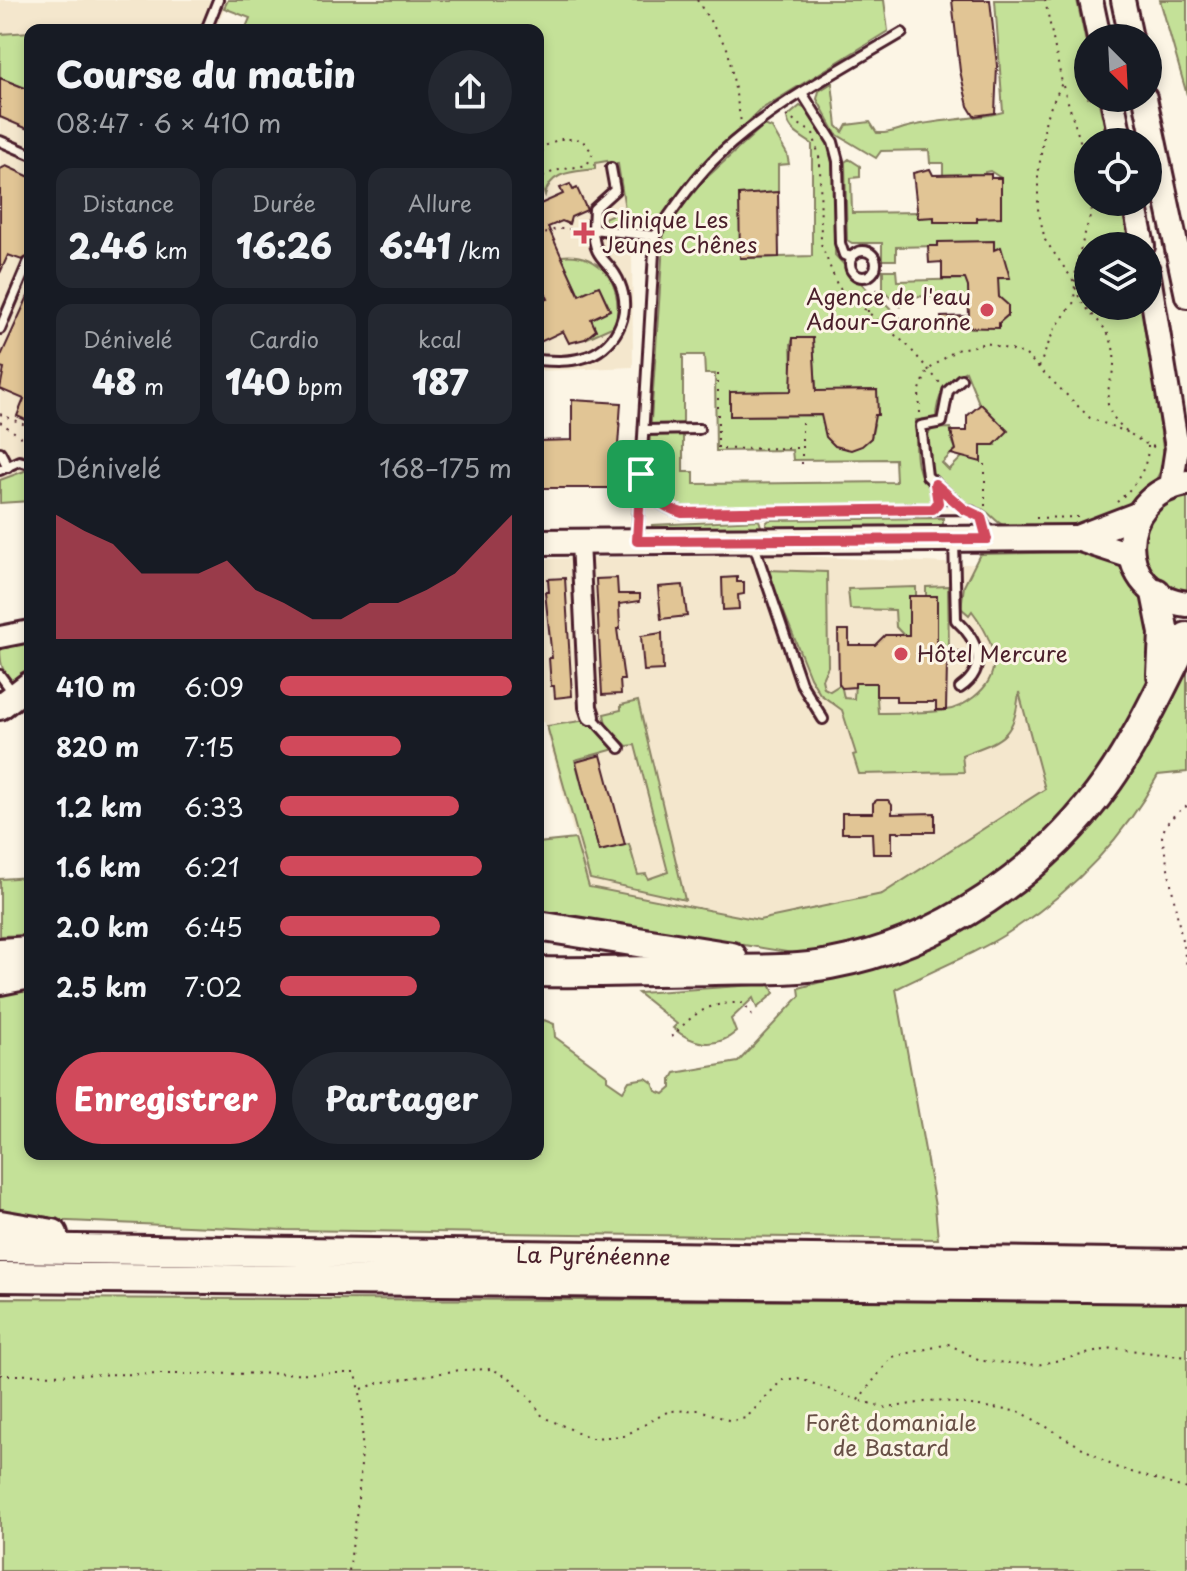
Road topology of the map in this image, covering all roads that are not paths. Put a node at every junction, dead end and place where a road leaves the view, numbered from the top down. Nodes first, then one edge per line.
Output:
1 (218, 0) edge
2 (1091, 0) edge
3 (1123, 0) edge
4 (208, 24) edge
5 (1096, 24) edge
6 (1128, 24) edge
7 (902, 33) dead end
8 (802, 93) junction
9 (1148, 112) edge
10 (0, 141) edge
11 (24, 151) edge
12 (611, 168) dead end
13 (593, 229) junction
14 (655, 236) junction
15 (852, 257) dead end
16 (24, 272) edge
17 (1187, 296) edge
18 (1156, 320) edge
19 (0, 329) edge
20 (544, 360) edge
21 (961, 379) dead end
22 (699, 429) dead end
23 (644, 430) junction
24 (0, 452) edge
25 (24, 462) edge
26 (4, 468) edge
27 (641, 474) junction
28 (935, 484) junction
29 (1179, 485) edge
30 (933, 509) junction
31 (964, 509) junction
32 (1137, 515) junction
33 (984, 528) junction
34 (1077, 538) junction
35 (954, 539) junction
36 (637, 541) junction
37 (752, 541) junction
38 (544, 542) edge
39 (580, 542) junction
40 (1132, 556) junction
41 (1156, 593) junction
42 (1187, 604) edge
43 (24, 632) edge
44 (0, 637) edge
45 (1187, 637) edge
46 (0, 675) edge
47 (1161, 683) junction
48 (960, 688) dead end
49 (21, 697) edge
50 (591, 716) joint
51 (823, 719) dead end
52 (0, 724) edge
53 (620, 748) dead end
54 (544, 927) edge
55 (24, 951) edge
56 (0, 953) edge
57 (24, 963) edge
58 (0, 965) edge
59 (804, 968) junction
60 (544, 972) edge
61 (24, 975) edge
62 (0, 980) edge
63 (0, 1225) edge
64 (0, 1248) edge
65 (281, 1251) junction
66 (1187, 1264) edge
67 (0, 1277) edge
68 (1187, 1288) edge

1 - 4 lane
2 - 5 main road
3 - 6 main road
7 - 8 lane
8 - 14 lane
8 - 15 lane
9 - 17 main road
10 - 11 lane
12 - 13 lane
13 - 14 lane
13 - 20 lane
14 - 23 lane
16 - 19 lane
18 - 29 main road
21 - 28 lane
22 - 23 lane
23 - 27 lane
24 - 26 lane
25 - 26 lane
27 - 30 lane
27 - 36 lane
28 - 30 lane
28 - 31 lane
29 - 32 main road
30 - 31 lane
31 - 33 lane
32 - 34 main road
32 - 40 main road
33 - 34 main road
33 - 35 main road
34 - 40 main road
35 - 37 main road
35 - 48 lane
36 - 37 main road
36 - 39 main road
37 - 51 lane
38 - 39 main road
39 - 50 street
40 - 41 main road
41 - 42 main road
41 - 47 highway
43 - 44 street
45 - 47 highway
46 - 49 lane
47 - 59 highway
49 - 52 main road
50 - 53 lane
54 - 59 highway
55 - 56 highway
57 - 58 highway
59 - 60 highway
61 - 62 highway
63 - 65 highway
64 - 65 highway, La Pyrénéenne
65 - 66 highway, La Pyrénéenne
67 - 68 highway, La Pyrénéenne

